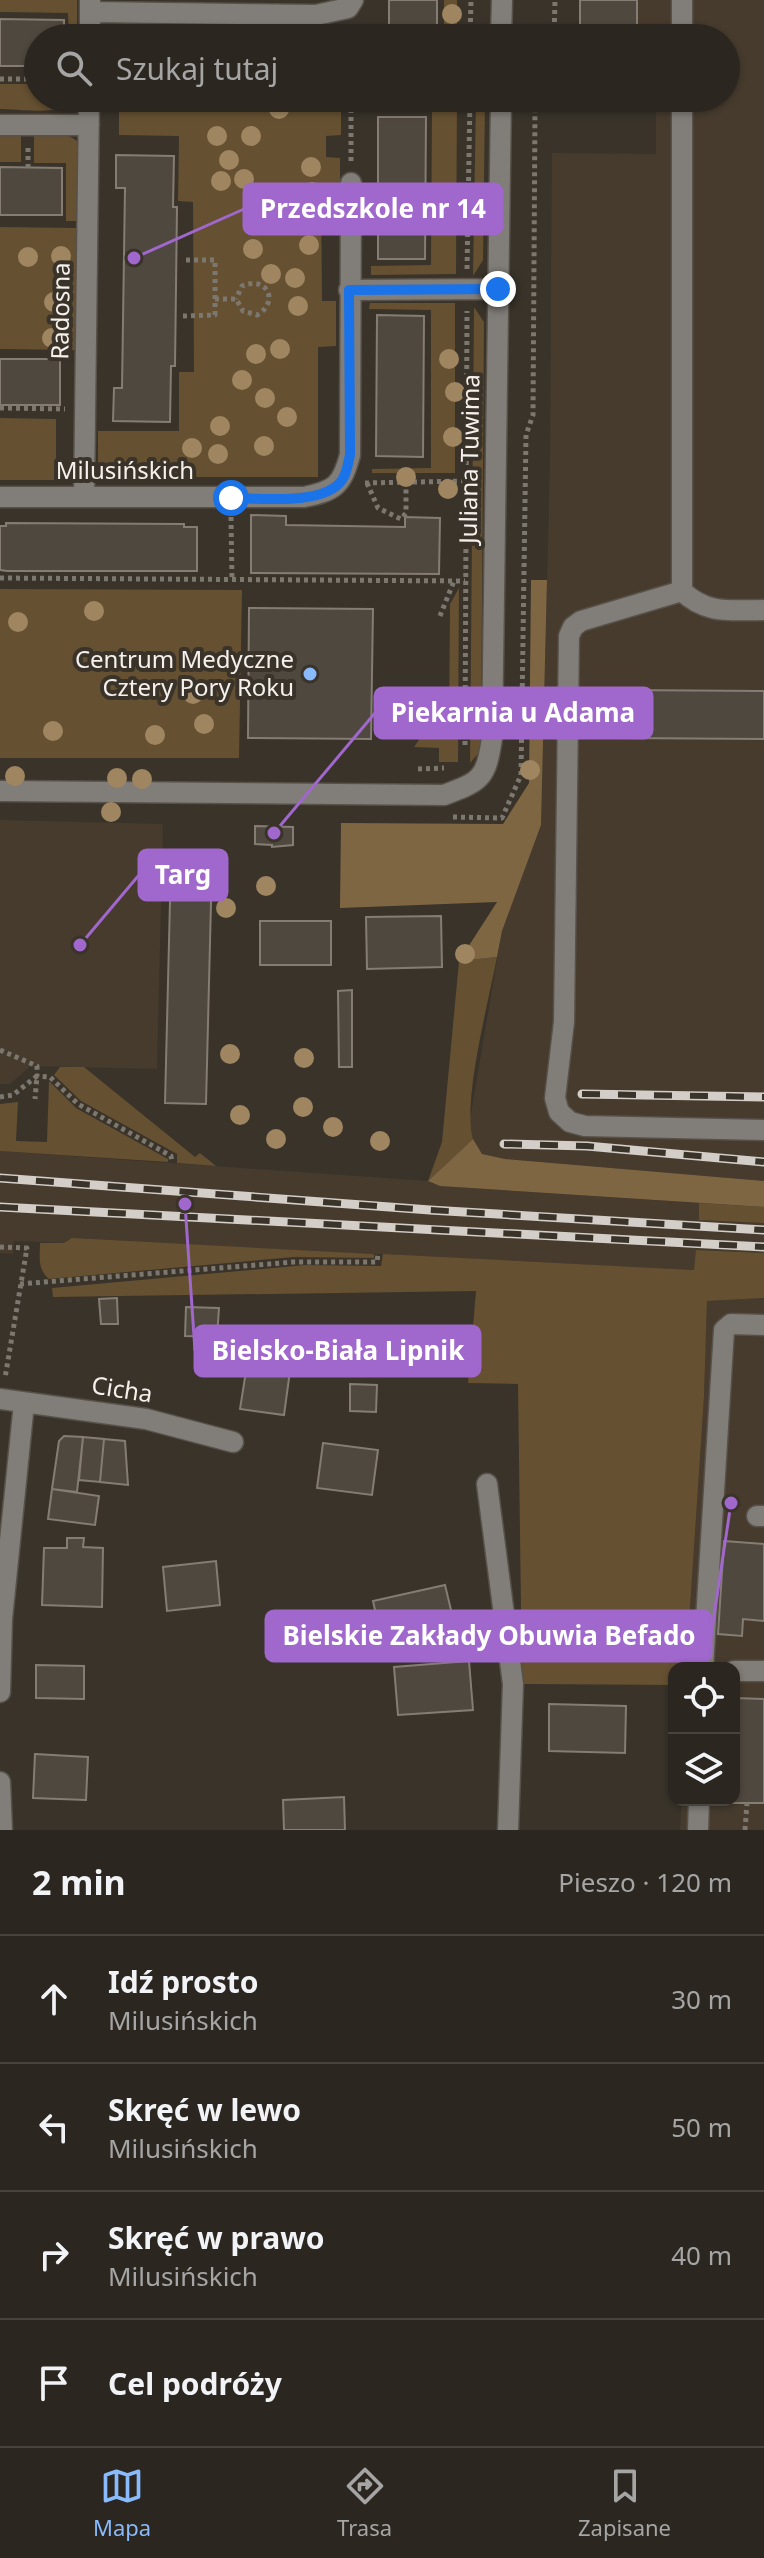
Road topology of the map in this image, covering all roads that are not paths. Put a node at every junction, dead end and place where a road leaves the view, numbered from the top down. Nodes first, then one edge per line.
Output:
1 (353, 0) edge
2 (502, 0) edge
3 (682, 0) edge
4 (90, 6) edge
5 (501, 24) edge
6 (682, 24) edge
7 (89, 112) edge
8 (501, 112) edge
9 (682, 112) edge
10 (0, 125) edge
11 (89, 125) junction
12 (351, 183) road end
13 (498, 289) junction
14 (349, 290) junction
15 (0, 497) edge
16 (84, 497) junction
17 (682, 591) junction
18 (764, 610) edge
19 (0, 791) edge
20 (764, 1130) edge
21 (764, 1325) edge
22 (1, 1399) edge
23 (24, 1403) junction
24 (233, 1442) dead end
25 (487, 1484) dead end
26 (1, 1619) edge
27 (703, 1662) edge
28 (740, 1671) edge
29 (764, 1671) edge
30 (0, 1692) edge
31 (0, 1782) edge
32 (699, 1806) edge
33 (2, 1830) edge
34 (508, 1830) edge
35 (698, 1830) edge

1 - 4 street
2 - 5 street
3 - 6 street
7 - 11 street, Radosna
8 - 13 street, Juliana Tuwima
9 - 17 street
10 - 11 street
11 - 16 street, Radosna
12 - 14 street
13 - 14 street
13 - 19 street, Juliana Tuwima
14 - 16 street, Milusińskich
15 - 16 street, Milusińskich
17 - 18 street
17 - 20 street
21 - 27 street
22 - 23 street, Cicha
23 - 24 street, Cicha
23 - 26 street
25 - 34 street
26 - 30 street
28 - 29 street
31 - 33 street
32 - 35 street

